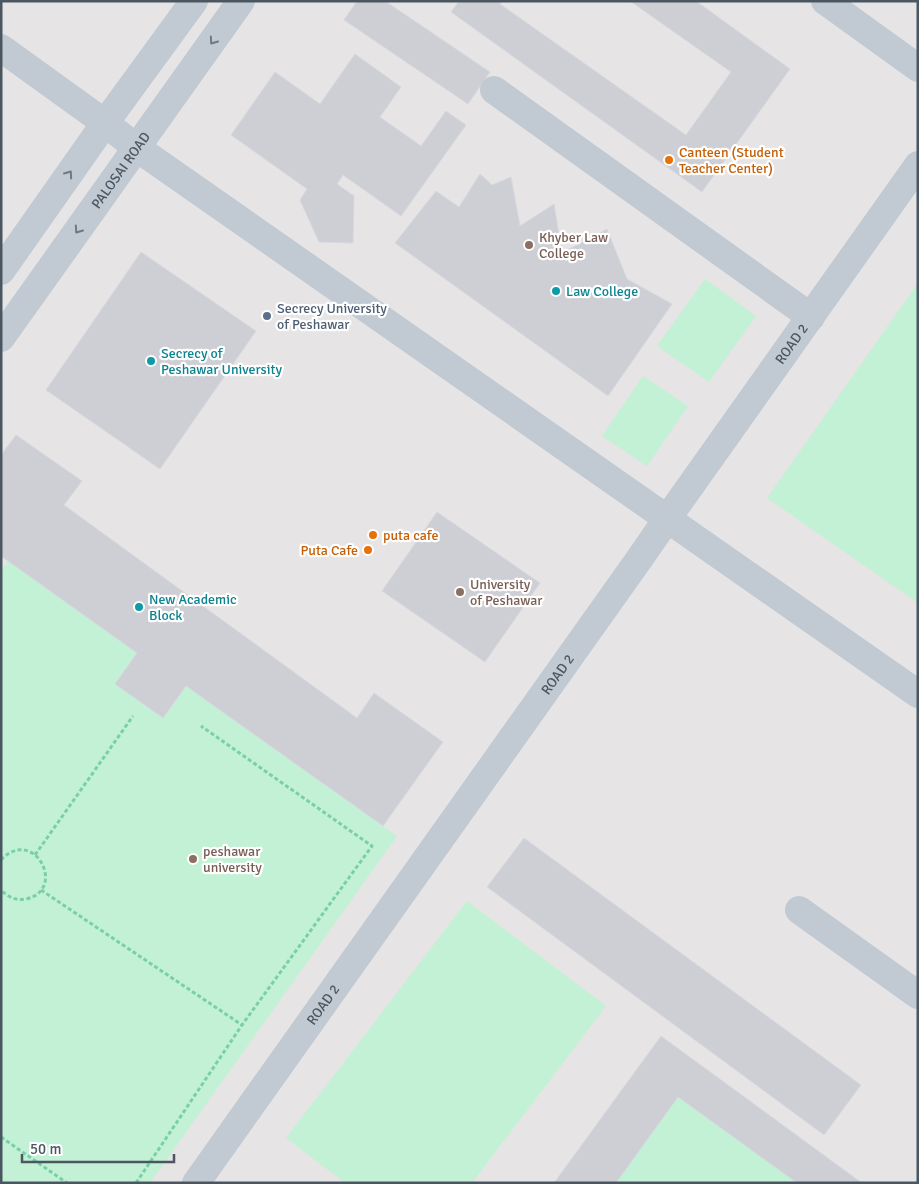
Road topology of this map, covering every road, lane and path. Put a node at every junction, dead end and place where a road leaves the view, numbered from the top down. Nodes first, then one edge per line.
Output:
1 (194, 1) edge
2 (241, 1) edge
3 (826, 1) edge
4 (853, 9) edge
5 (1, 48) edge
6 (918, 68) edge
7 (494, 90) dead end
8 (105, 123) junction
9 (137, 148) junction
10 (918, 165) edge
11 (1, 271) edge
12 (810, 317) junction
13 (1, 338) edge
14 (667, 519) junction
15 (918, 694) edge
16 (133, 716) dead end
17 (201, 726) dead end
18 (35, 855) junction
19 (1, 860) edge
20 (1, 890) edge
21 (41, 890) junction
22 (5, 894) junction
23 (1, 899) edge
24 (799, 910) dead end
25 (918, 995) edge
26 (242, 1025) junction
27 (1, 1137) edge
28 (67, 1183) edge
29 (136, 1183) edge
30 (196, 1183) edge

1 - 8 street
2 -> 9 street, PALOSAI ROAD
3 - 4 street
4 - 6 street
5 - 8 street
7 - 12 street
8 - 9 street
11 -> 8 street
9 -> 13 street, PALOSAI ROAD
9 - 14 street
10 - 12 street, ROAD 2
12 - 14 street, ROAD 2
14 - 15 street
14 - 30 street, ROAD 2
16 - 18 path
17 - 26 path
18 - 19 path
18 - 21 path
20 - 22 path
21 - 22 path
21 - 26 path
22 - 23 path
24 - 25 street
26 - 29 path
27 - 28 path

